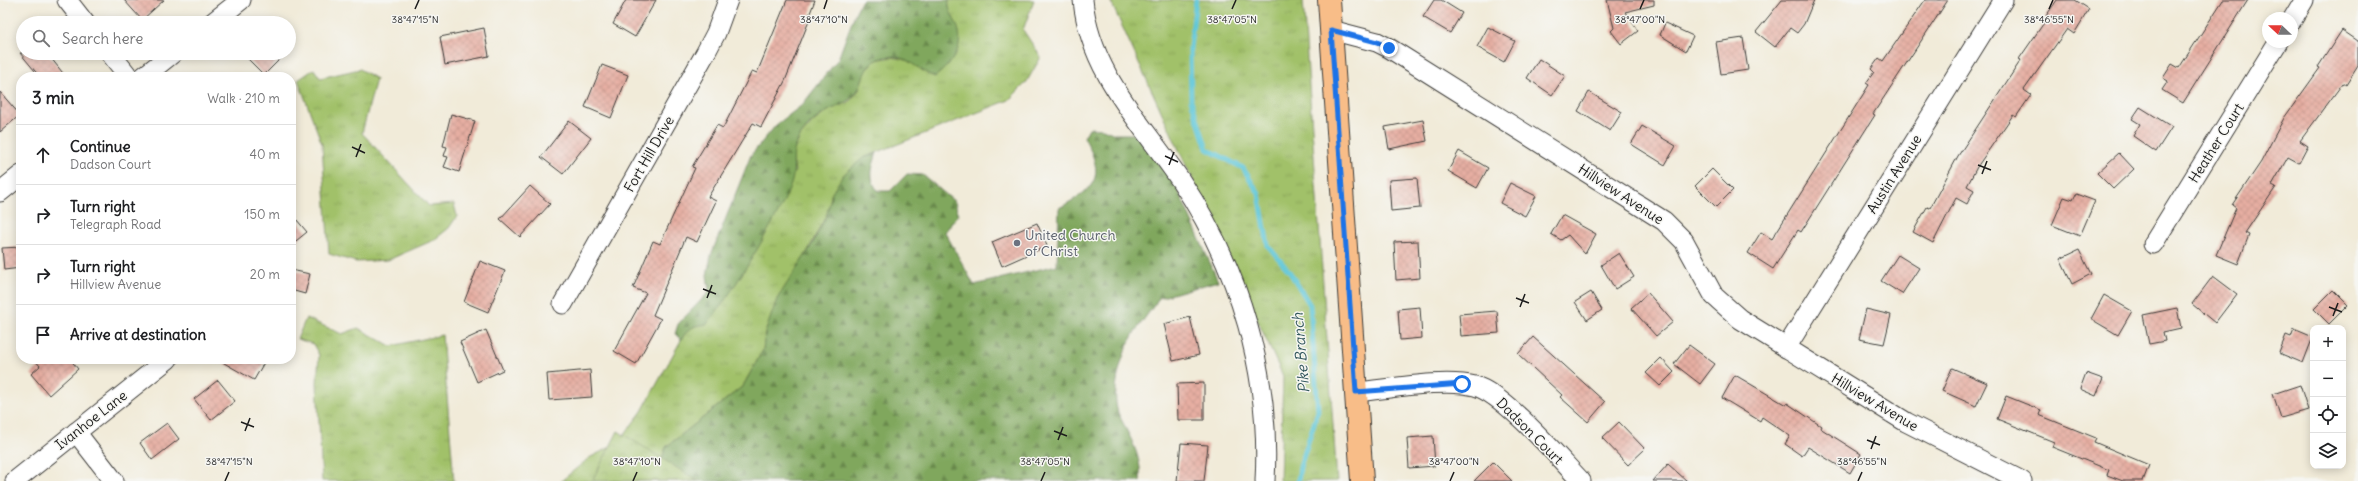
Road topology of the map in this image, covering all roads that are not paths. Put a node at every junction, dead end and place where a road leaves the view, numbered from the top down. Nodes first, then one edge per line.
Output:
1 (67, 0) edge
2 (241, 0) edge
3 (728, 0) edge
4 (1083, 0) edge
5 (1329, 0) edge
6 (2003, 0) edge
7 (2304, 0) edge
8 (2297, 12) edge
9 (80, 16) edge
10 (221, 16) edge
11 (1331, 30) junction
12 (2274, 48) edge
13 (116, 60) edge
14 (165, 60) edge
15 (125, 72) edge
16 (149, 72) edge
17 (16, 179) edge
18 (0, 192) edge
19 (2153, 244) dead end
20 (563, 304) dead end
21 (1786, 348) junction
22 (162, 364) edge
23 (1356, 392) junction
24 (76, 432) junction
25 (15, 481) edge
26 (114, 481) edge
27 (1265, 481) edge
28 (1362, 481) edge
29 (1581, 481) edge
30 (2022, 481) edge

1 - 9 street
2 - 10 street
3 - 20 street, Fort Hill Drive
4 - 27 street
5 - 11 main road
6 - 21 street, Austin Avenue
7 - 8 street
11 - 21 street, Hillview Avenue
11 - 23 main road
12 - 19 street, Heather Court
13 - 15 street
14 - 16 street
17 - 18 street
21 - 30 street, Hillview Avenue
22 - 24 street, Ivanhoe Lane
23 - 28 main road
23 - 29 street, Dadson Court
24 - 25 street, Ivanhoe Lane
24 - 26 street

